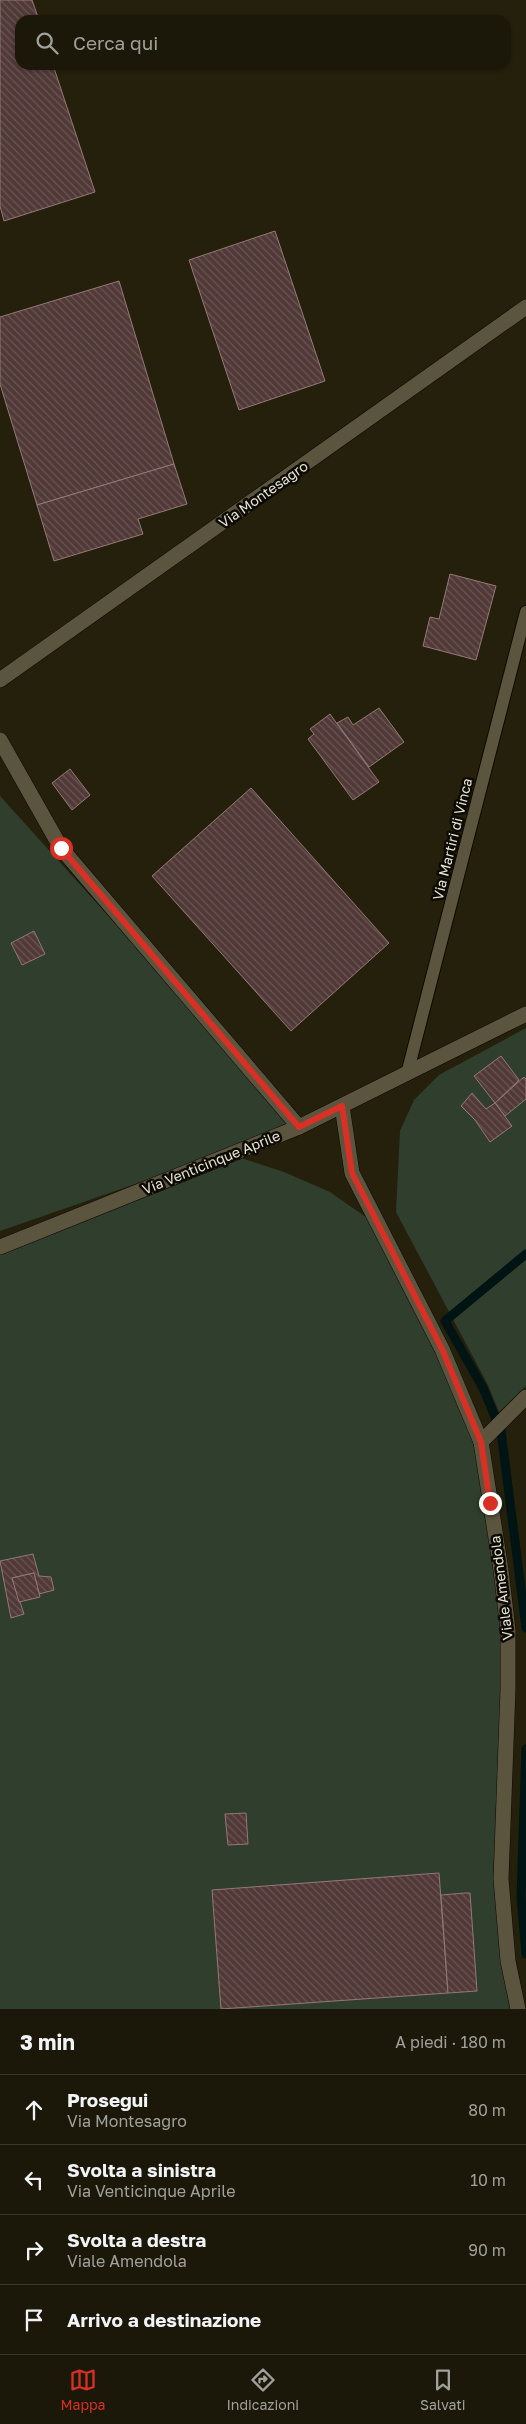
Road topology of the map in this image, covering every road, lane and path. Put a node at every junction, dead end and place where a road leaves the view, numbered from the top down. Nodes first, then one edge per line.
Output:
1 (526, 307) edge
2 (526, 612) edge
3 (0, 680) edge
4 (0, 740) edge
5 (526, 1014) edge
6 (407, 1074) junction
7 (342, 1106) junction
8 (299, 1127) junction
9 (0, 1247) edge
10 (526, 1397) edge
11 (486, 1437) junction
12 (518, 2009) edge

1 - 3 street, Via Montesagro
2 - 6 lane, Via Martiri di Vinca
4 - 8 street
5 - 6 street, Via Venticinque Aprile
6 - 7 street, Via Venticinque Aprile
7 - 8 street, Via Venticinque Aprile
7 - 11 street, Viale Amendola
8 - 9 street, Via Venticinque Aprile
10 - 11 street
11 - 12 street, Viale Amendola

